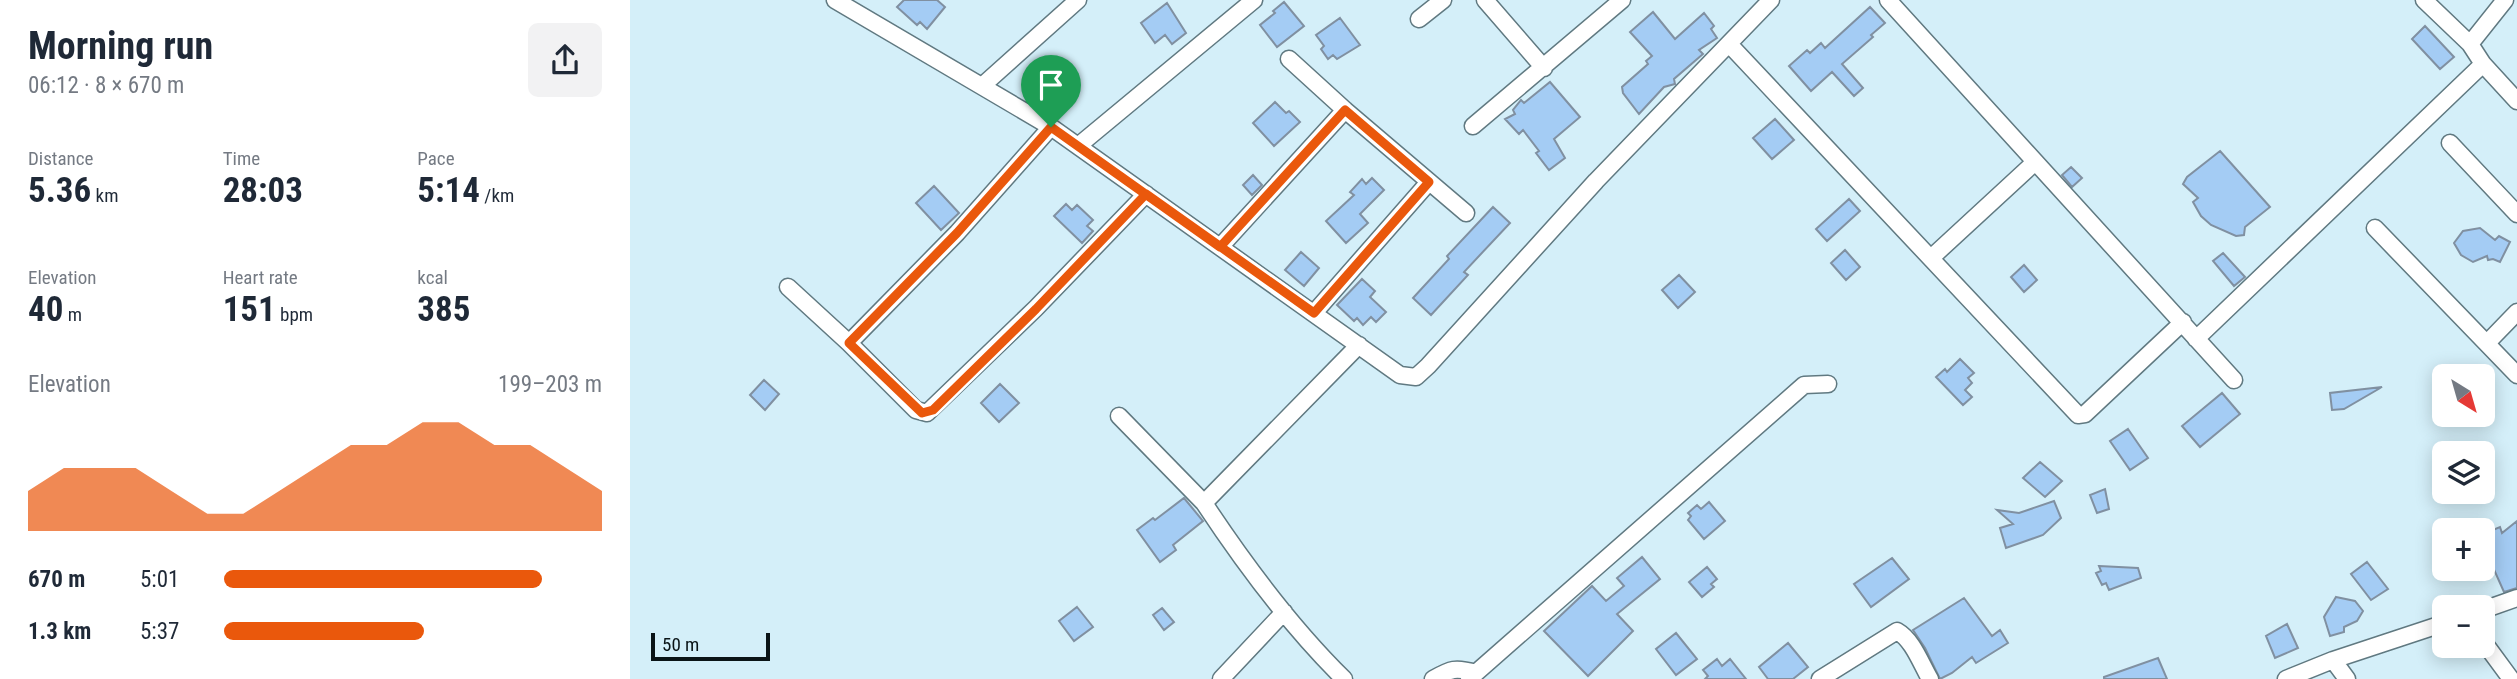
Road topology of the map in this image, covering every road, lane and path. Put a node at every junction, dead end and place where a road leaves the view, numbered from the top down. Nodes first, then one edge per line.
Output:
1 (835, 0) edge
2 (1078, 0) edge
3 (1254, 0) edge
4 (1443, 0) edge
5 (1485, 0) edge
6 (1622, 0) edge
7 (1771, 0) edge
8 (1888, 0) edge
9 (2424, 0) edge
10 (2505, 0) edge
11 (854, 4) edge
12 (1419, 19) dead end
13 (1729, 44) junction
14 (2470, 44) junction
15 (1289, 59) dead end
16 (2483, 64) junction
17 (1544, 68) junction
18 (982, 86) junction
19 (2517, 101) edge
20 (1345, 110) junction
21 (1473, 126) dead end
22 (1051, 127) junction
23 (2450, 142) dead end
24 (1078, 146) junction
25 (2034, 163) junction
26 (1429, 182) junction
27 (1146, 194) junction
28 (1466, 213) dead end
29 (2517, 214) edge
30 (2375, 228) dead end
31 (1220, 247) junction
32 (1931, 258) junction
33 (788, 287) dead end
34 (2517, 312) edge
35 (1314, 313) junction
36 (2183, 322) junction
37 (2196, 339) junction
38 (849, 343) junction
39 (2487, 343) junction
40 (1359, 345) junction
41 (2517, 375) edge
42 (2234, 380) dead end
43 (1828, 384) dead end
44 (1119, 416) dead end
45 (1204, 503) junction
46 (2517, 598) edge
47 (2495, 606) edge
48 (1284, 612) junction
49 (2432, 627) edge
50 (2495, 657) edge
51 (2333, 660) junction
52 (1472, 676) edge
53 (1221, 679) edge
54 (1343, 679) edge
55 (1433, 679) edge
56 (1820, 679) edge
57 (1930, 679) edge
58 (2286, 679) edge
59 (2347, 679) edge
60 (2511, 679) edge

1 - 11 street
2 - 18 street
3 - 24 street
4 - 12 street
5 - 17 street
6 - 17 street
7 - 13 street
8 - 25 street
9 - 14 street
10 - 14 street
11 - 18 street
13 - 32 street
13 - 40 street
14 - 16 street
15 - 20 street
16 - 19 street
16 - 37 street
17 - 21 street
18 - 22 street
20 - 26 street
20 - 31 street
22 - 24 street
22 - 38 street
23 - 29 street
24 - 27 street
25 - 32 street
25 - 36 street
26 - 28 street
26 - 35 street
27 - 31 street
27 - 38 street
30 - 39 street
31 - 35 street
32 - 36 street
33 - 38 street
34 - 39 street
35 - 40 street
36 - 37 street
37 - 42 street
39 - 41 street
40 - 45 street
43 - 52 street
44 - 45 street
45 - 48 street
46 - 47 street
48 - 53 street
48 - 54 street
49 - 51 street
50 - 60 street
51 - 58 street
51 - 59 street
52 - 55 street
56 - 57 street

